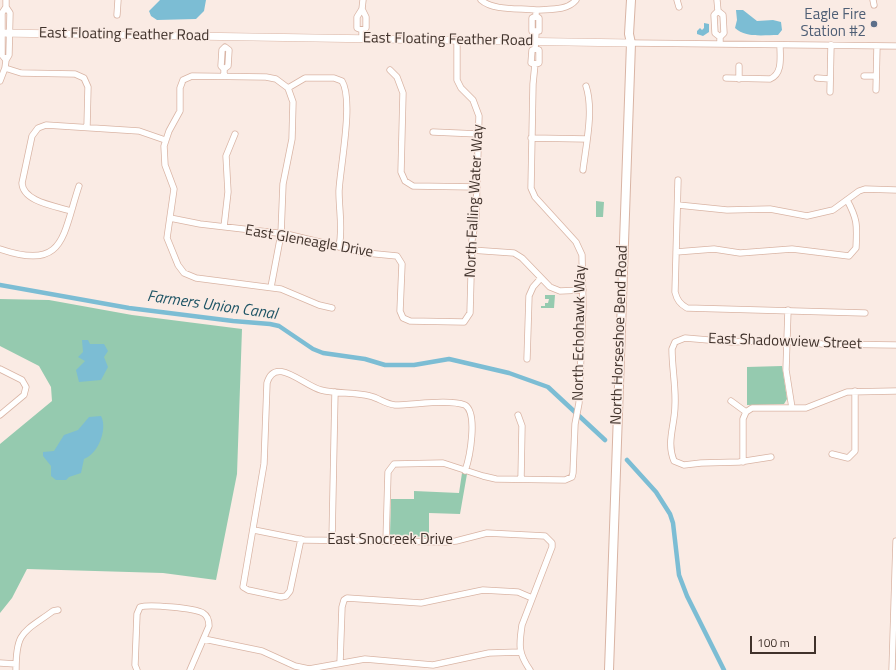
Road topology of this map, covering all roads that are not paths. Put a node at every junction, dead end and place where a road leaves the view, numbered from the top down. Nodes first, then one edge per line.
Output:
1 (6, 0) edge
2 (118, 0) edge
3 (363, 0) edge
4 (481, 0) edge
5 (576, 0) edge
6 (631, 0) edge
7 (677, 0) edge
8 (718, 0) edge
9 (6, 7) junction
10 (679, 7) dead end
11 (718, 11) junction
12 (536, 13) junction
13 (117, 15) dead end
14 (1, 33) edge
15 (10, 33) junction
16 (225, 36) junction
17 (720, 37) junction
18 (362, 38) junction
19 (456, 40) junction
20 (631, 43) junction
21 (720, 44) junction
22 (536, 45) junction
23 (780, 45) junction
24 (831, 45) junction
25 (877, 46) junction
26 (896, 46) edge
27 (6, 60) junction
28 (740, 66) dead end
29 (5, 68) junction
30 (390, 70) dead end
31 (224, 76) junction
32 (864, 76) dead end
33 (876, 76) junction
34 (726, 78) dead end
35 (817, 78) dead end
36 (739, 79) junction
37 (830, 79) junction
38 (0, 81) edge
39 (586, 86) dead end
40 (288, 88) junction
41 (876, 90) dead end
42 (830, 92) dead end
43 (87, 127) junction
44 (433, 132) dead end
45 (235, 134) dead end
46 (478, 134) junction
47 (531, 138) junction
48 (587, 139) junction
49 (165, 140) junction
50 (584, 170) dead end
51 (678, 180) dead end
52 (79, 186) dead end
53 (477, 187) junction
54 (896, 190) edge
55 (847, 200) junction
56 (678, 205) junction
57 (71, 211) junction
58 (170, 218) junction
59 (224, 227) junction
60 (281, 234) junction
61 (339, 247) junction
62 (0, 249) edge
63 (471, 250) junction
64 (676, 252) junction
65 (541, 278) junction
66 (271, 287) junction
67 (583, 290) junction
68 (332, 308) dead end
69 (788, 310) junction
70 (865, 313) dead end
71 (403, 318) joint
72 (787, 341) junction
73 (896, 345) edge
74 (527, 359) dead end
75 (0, 370) edge
76 (855, 390) junction
77 (896, 391) edge
78 (336, 392) junction
79 (731, 401) dead end
80 (792, 408) junction
81 (746, 412) junction
82 (0, 415) edge
83 (518, 415) dead end
84 (832, 454) dead end
85 (771, 457) dead end
86 (743, 462) junction
87 (465, 470) junction
88 (521, 479) junction
89 (254, 530) junction
90 (301, 539) junction
91 (332, 540) junction
92 (386, 541) junction
93 (896, 541) edge
94 (896, 547) edge
95 (532, 598) junction
96 (58, 610) dead end
97 (204, 639) junction
98 (520, 652) junction
99 (0, 663) edge
100 (340, 663) junction
101 (16, 667) edge
102 (137, 670) edge
103 (190, 670) edge
104 (530, 670) edge
105 (609, 670) edge
106 (892, 670) edge

1 - 9 street
2 - 13 street
3 - 18 street
4 - 12 street
5 - 12 street
6 - 20 highway, North Horseshoe Bend Road
7 - 10 street
8 - 11 street
9 - 14 street
9 - 15 street
11 - 17 street
11 - 17 street
12 - 22 street, North Echohawk Way
14 - 15 main road, East Floating Feather Road
14 - 27 street
15 - 16 main road, East Floating Feather Road
15 - 27 street
16 - 18 main road, East Floating Feather Road
16 - 31 street
17 - 21 street
18 - 19 main road, East Floating Feather Road
19 - 22 main road, East Floating Feather Road
19 - 46 street, North Falling Water Way
20 - 21 street, East Floating Feather Road
20 - 22 main road, East Floating Feather Road
20 - 105 highway, North Horseshoe Bend Road
21 - 23 street, East Floating Feather Road
22 - 47 street, North Echohawk Way
23 - 24 street, East Floating Feather Road
23 - 36 street
24 - 25 street, East Floating Feather Road
24 - 37 street
25 - 26 street, East Floating Feather Road
25 - 33 street
27 - 29 street
28 - 36 street
29 - 38 street
29 - 43 street
30 - 53 street
31 - 40 street
31 - 49 street
32 - 33 street
33 - 41 street
34 - 36 street
35 - 37 street
37 - 42 street
39 - 48 street
40 - 60 street
40 - 61 street
43 - 49 street
43 - 57 street
44 - 46 street
45 - 59 street
46 - 53 street, North Falling Water Way
47 - 48 street
47 - 67 street, North Echohawk Way
48 - 50 street
49 - 58 street
51 - 56 street
52 - 57 street
53 - 63 street, North Falling Water Way
54 - 55 street
55 - 56 street
55 - 64 street
56 - 64 street
57 - 62 street
58 - 59 street, East Gleneagle Drive
58 - 66 street
59 - 60 street, East Gleneagle Drive
60 - 61 street, East Gleneagle Drive
60 - 66 street
61 - 71 street, East Gleneagle Drive
63 - 65 street
63 - 71 street, North Falling Water Way
64 - 69 street
65 - 67 street
65 - 74 street
66 - 68 street
67 - 88 street, North Echohawk Way
69 - 70 street
69 - 72 street
72 - 73 street, East Shadowview Street
72 - 80 street
72 - 86 street, East Shadowview Street
75 - 82 street
76 - 77 street
76 - 80 street
76 - 84 street
78 - 87 street
78 - 89 street
78 - 91 street
79 - 81 street
80 - 81 street
81 - 86 street
83 - 88 street
85 - 86 street
87 - 88 street
87 - 92 street
89 - 90 street, East Snocreek Drive
89 - 90 street
90 - 91 street, East Snocreek Drive
91 - 92 street, East Snocreek Drive
92 - 95 street, East Snocreek Drive
93 - 94 street
94 - 106 street
95 - 98 street
95 - 100 street
96 - 101 street
97 - 100 street
97 - 102 street
97 - 103 street
98 - 100 street
98 - 104 street
99 - 101 street

